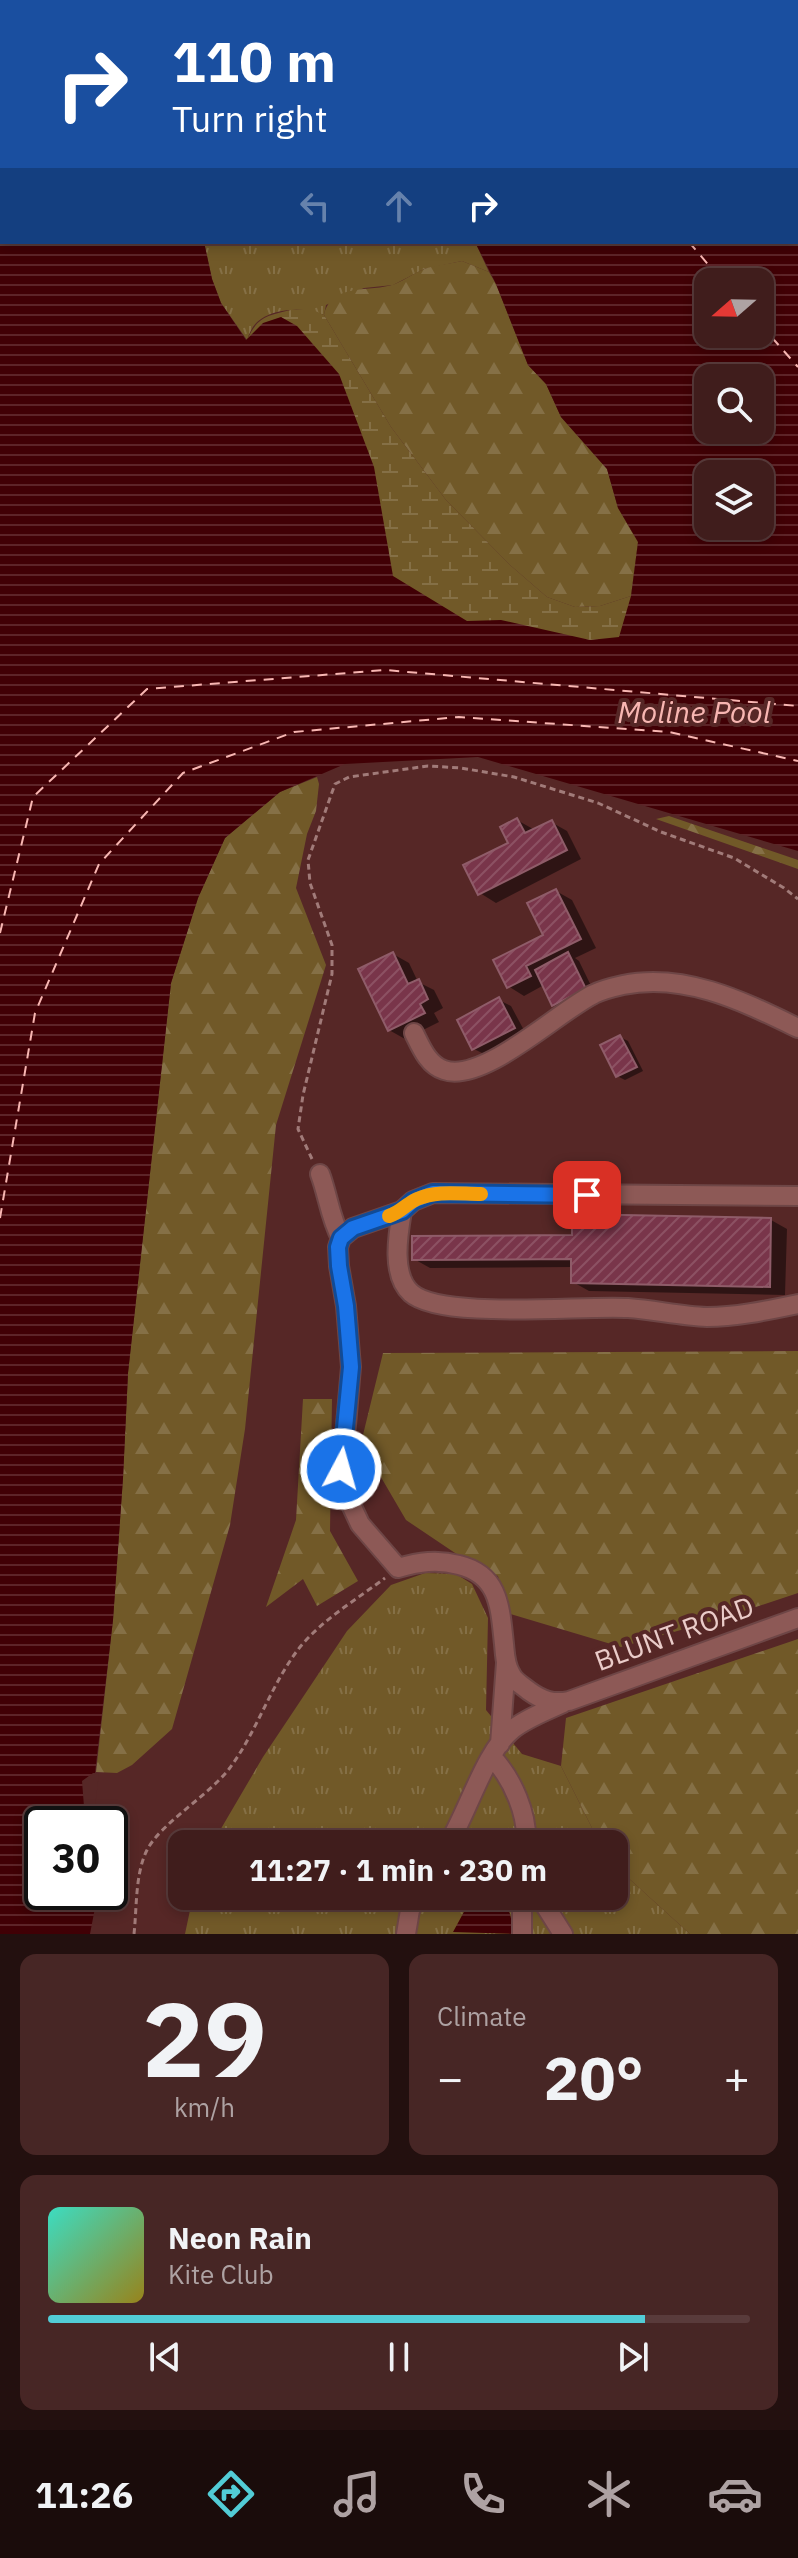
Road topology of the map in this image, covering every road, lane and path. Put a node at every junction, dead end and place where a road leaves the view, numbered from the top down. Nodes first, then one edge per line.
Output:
1 (798, 899) edge
2 (798, 1028) edge
3 (414, 1033) dead end
4 (320, 1174) joint
5 (798, 1196) edge
6 (402, 1211) junction
7 (341, 1238) junction
8 (798, 1304) edge
9 (398, 1568) junction
10 (798, 1618) edge
11 (506, 1663) junction
12 (569, 1701) junction
13 (496, 1751) junction
14 (455, 1830) edge
15 (526, 1830) edge
16 (412, 1910) edge
17 (522, 1910) edge
18 (548, 1910) edge
19 (134, 1934) edge
20 (406, 1934) edge
21 (522, 1934) edge
22 (563, 1934) edge

1 - 4 path
2 - 3 street
4 - 7 street
5 - 6 street
6 - 7 street
6 - 8 street
7 - 9 street
9 - 11 street
9 - 19 path
10 - 12 street, BLUNT ROAD
11 - 12 street, BLUNT ROAD
11 - 13 street
12 - 13 street, BLUNT ROAD
13 - 14 street
13 - 15 street
16 - 20 street
17 - 21 street
18 - 22 street

